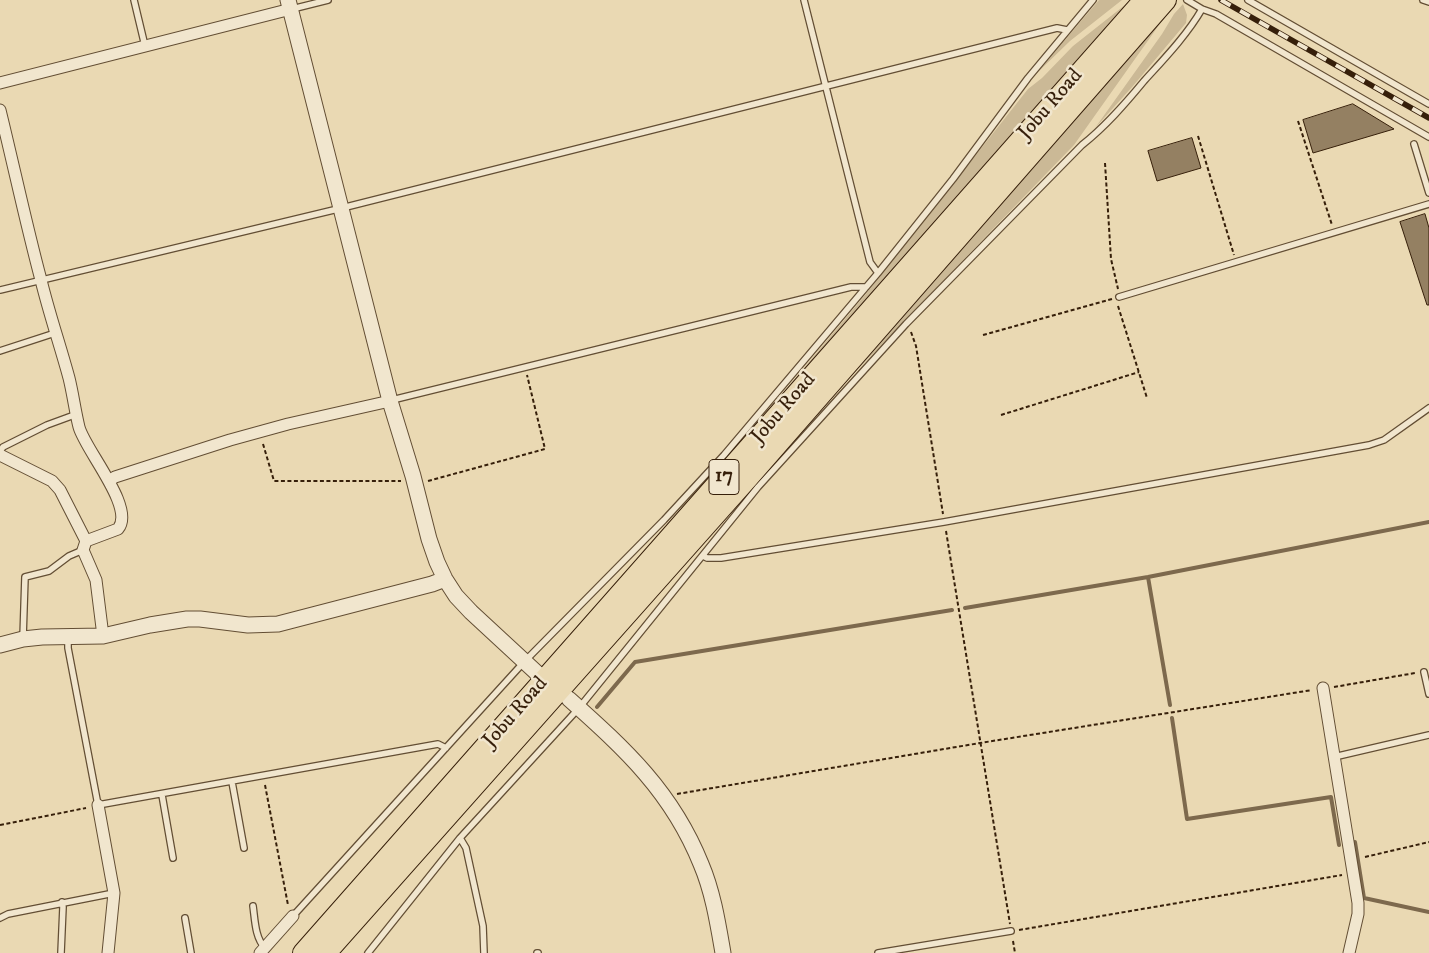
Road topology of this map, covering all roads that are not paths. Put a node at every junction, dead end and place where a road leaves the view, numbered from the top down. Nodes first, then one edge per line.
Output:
1 (134, 0) edge
2 (328, 0) edge
3 (804, 0) edge
4 (1093, 0) edge
5 (1144, 0) edge
6 (1166, 0) edge
7 (1187, 0) edge
8 (1248, 0) edge
9 (1424, 0) edge
10 (1429, 2) edge
11 (290, 5) edge
12 (1202, 9) junction
13 (1067, 30) junction
14 (146, 47) junction
15 (0, 83) edge
16 (825, 85) junction
17 (1429, 104) edge
18 (0, 110) edge
19 (1429, 137) edge
20 (1414, 144) dead end
21 (1429, 193) edge
22 (1429, 204) edge
23 (342, 208) junction
24 (878, 273) junction
25 (41, 280) junction
26 (866, 287) junction
27 (0, 290) edge
28 (1119, 297) road end
29 (56, 333) junction
30 (0, 351) edge
31 (390, 401) junction
32 (1429, 408) edge
33 (77, 414) junction
34 (0, 451) edge
35 (0, 455) edge
36 (741, 471) junction
37 (110, 480) junction
38 (84, 546) junction
39 (703, 556) junction
40 (445, 579) junction
41 (103, 636) junction
42 (68, 637) junction
43 (23, 639) junction
44 (0, 645) edge
45 (524, 662) junction
46 (1424, 672) road end
47 (538, 674) dead end
48 (1323, 688) road end
49 (1429, 694) edge
50 (574, 704) junction
51 (1429, 735) edge
52 (446, 748) junction
53 (1334, 757) junction
54 (232, 782) junction
55 (162, 795) junction
56 (98, 805) junction
57 (460, 838) junction
58 (244, 848) dead end
59 (173, 858) dead end
60 (366, 883) junction
61 (385, 887) junction
62 (114, 893) junction
63 (62, 902) junction
64 (253, 906) dead end
65 (293, 916) joint
66 (0, 918) edge
67 (185, 918) dead end
68 (1011, 931) road end
69 (262, 951) edge
70 (60, 953) edge
71 (108, 953) edge
72 (191, 953) edge
73 (295, 953) edge
74 (304, 953) edge
75 (326, 953) edge
76 (338, 953) edge
77 (368, 953) edge
78 (484, 953) edge
79 (723, 953) edge
80 (878, 953) edge
81 (1349, 953) edge

1 - 14 lane
2 - 11 lane
3 - 16 lane
4 - 13 lane
5 - 36 highway, Jobu Road / 17
6 - 36 highway, Jobu Road / 17
7 - 12 lane
8 - 17 lane
9 - 10 lane
11 - 14 street
11 - 23 street
12 - 19 lane
12 - 36 lane
13 - 16 lane
13 - 24 lane
14 - 15 street
16 - 23 lane
16 - 24 lane
18 - 25 street
20 - 21 lane
22 - 28 lane
23 - 25 lane
23 - 31 street
24 - 26 lane
25 - 27 lane
25 - 29 street
26 - 31 lane
26 - 36 lane
29 - 30 lane
29 - 33 street
31 - 37 street
31 - 40 street
32 - 39 lane
33 - 34 lane
33 - 37 street
35 - 38 street
36 - 39 lane
36 - 45 lane
36 - 60 highway, Jobu Road / 17
36 - 61 highway, Jobu Road / 17
37 - 38 street
38 - 41 street
38 - 43 lane
39 - 50 lane
40 - 41 street
40 - 45 street
41 - 42 street
42 - 43 street
42 - 56 lane
43 - 44 street
45 - 47 street
45 - 52 lane
46 - 49 lane
48 - 53 street
50 - 57 lane
50 - 79 street
51 - 53 lane
52 - 54 lane
52 - 65 lane
53 - 81 street
54 - 55 lane
54 - 58 lane
55 - 56 lane
55 - 59 lane
56 - 62 street
57 - 77 lane
57 - 78 lane
60 - 73 highway
60 - 74 highway, Jobu Road / 17
61 - 75 highway, Jobu Road / 17
61 - 76 highway
62 - 63 lane
62 - 71 street
63 - 66 lane
63 - 70 lane
64 - 69 lane
65 - 69 street
67 - 72 lane
68 - 80 lane

